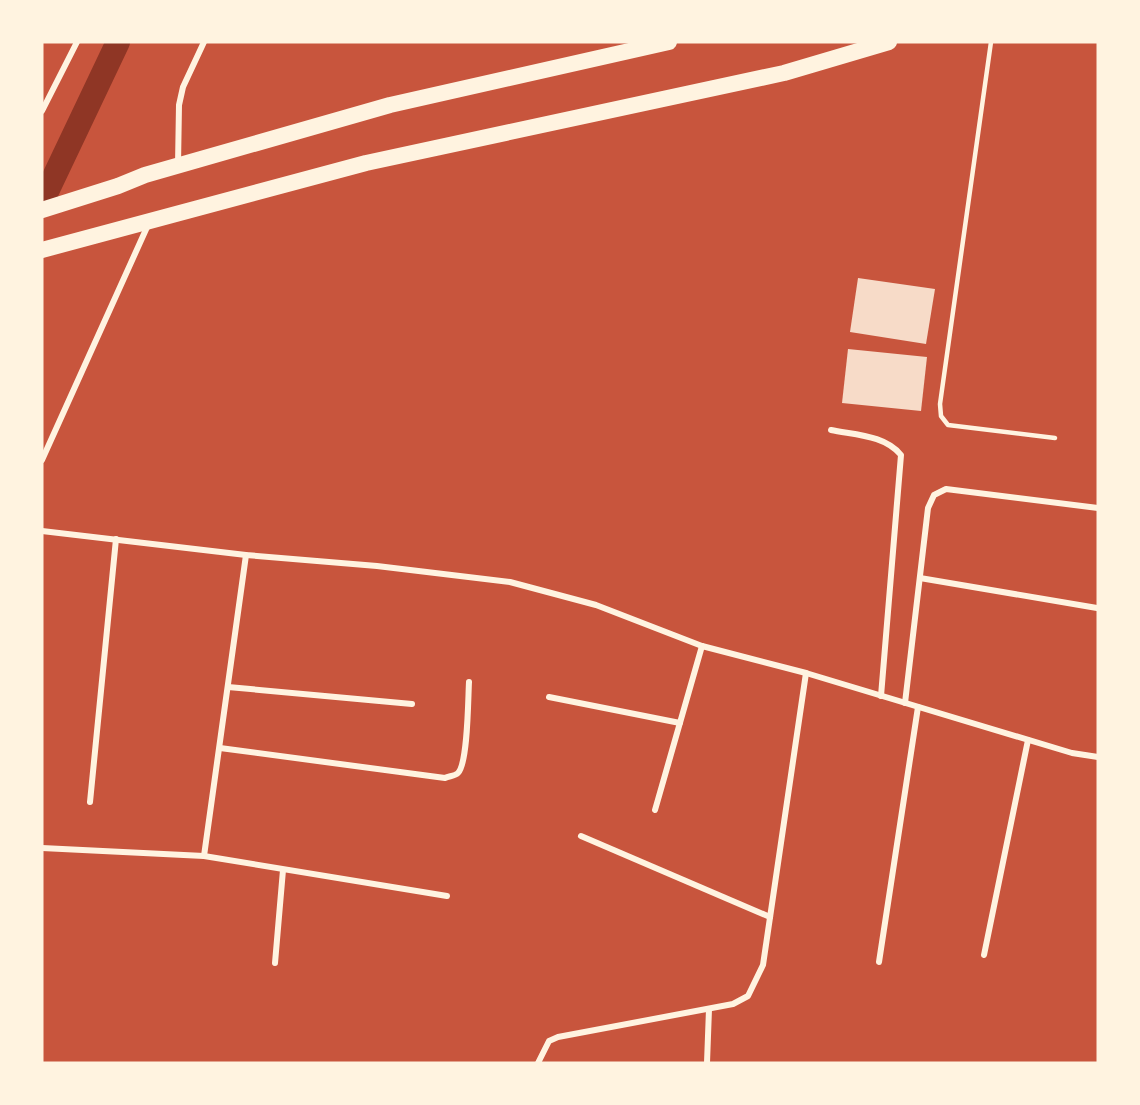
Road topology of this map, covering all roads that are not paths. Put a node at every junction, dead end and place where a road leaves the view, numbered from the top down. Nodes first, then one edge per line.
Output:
1 (77, 42) edge
2 (204, 42) edge
3 (669, 42) edge
4 (889, 42) edge
5 (991, 42) edge
6 (42, 111) edge
7 (178, 166) junction
8 (42, 210) edge
9 (149, 222) junction
10 (42, 250) edge
11 (831, 430) dead end
12 (1055, 438) dead end
13 (42, 460) edge
14 (1098, 508) edge
15 (42, 531) edge
16 (116, 539) junction
17 (246, 555) junction
18 (920, 578) junction
19 (1096, 608) dead end
20 (702, 646) junction
21 (806, 673) junction
22 (469, 682) dead end
23 (228, 687) junction
24 (881, 696) junction
25 (549, 697) dead end
26 (905, 703) junction
27 (412, 704) dead end
28 (918, 707) junction
29 (680, 723) junction
30 (1028, 740) junction
31 (220, 748) junction
32 (1098, 757) edge
33 (90, 802) dead end
34 (655, 810) dead end
35 (581, 836) dead end
36 (42, 848) edge
37 (204, 856) junction
38 (283, 870) junction
39 (447, 896) dead end
40 (770, 917) junction
41 (984, 955) dead end
42 (879, 962) dead end
43 (275, 963) dead end
44 (709, 1009) junction
45 (538, 1063) edge
46 (707, 1063) edge

1 - 6 street
2 - 7 street
3 - 7 highway
4 - 9 highway
5 - 12 lane
7 - 8 highway
9 - 10 highway
9 - 13 street
11 - 24 street
14 - 18 street
15 - 16 street
16 - 17 street
16 - 33 street
17 - 20 street
17 - 23 street
18 - 19 street
18 - 26 street
20 - 21 street
20 - 29 street
21 - 24 street
21 - 40 street
22 - 31 street
23 - 27 street
23 - 31 street
24 - 26 street
25 - 29 street
26 - 28 street
28 - 30 street
28 - 42 street
29 - 34 street
30 - 32 street
30 - 41 street
31 - 37 street
35 - 40 street
36 - 37 street
37 - 38 street
38 - 39 street
38 - 43 street
40 - 44 street
44 - 45 street
44 - 46 street

